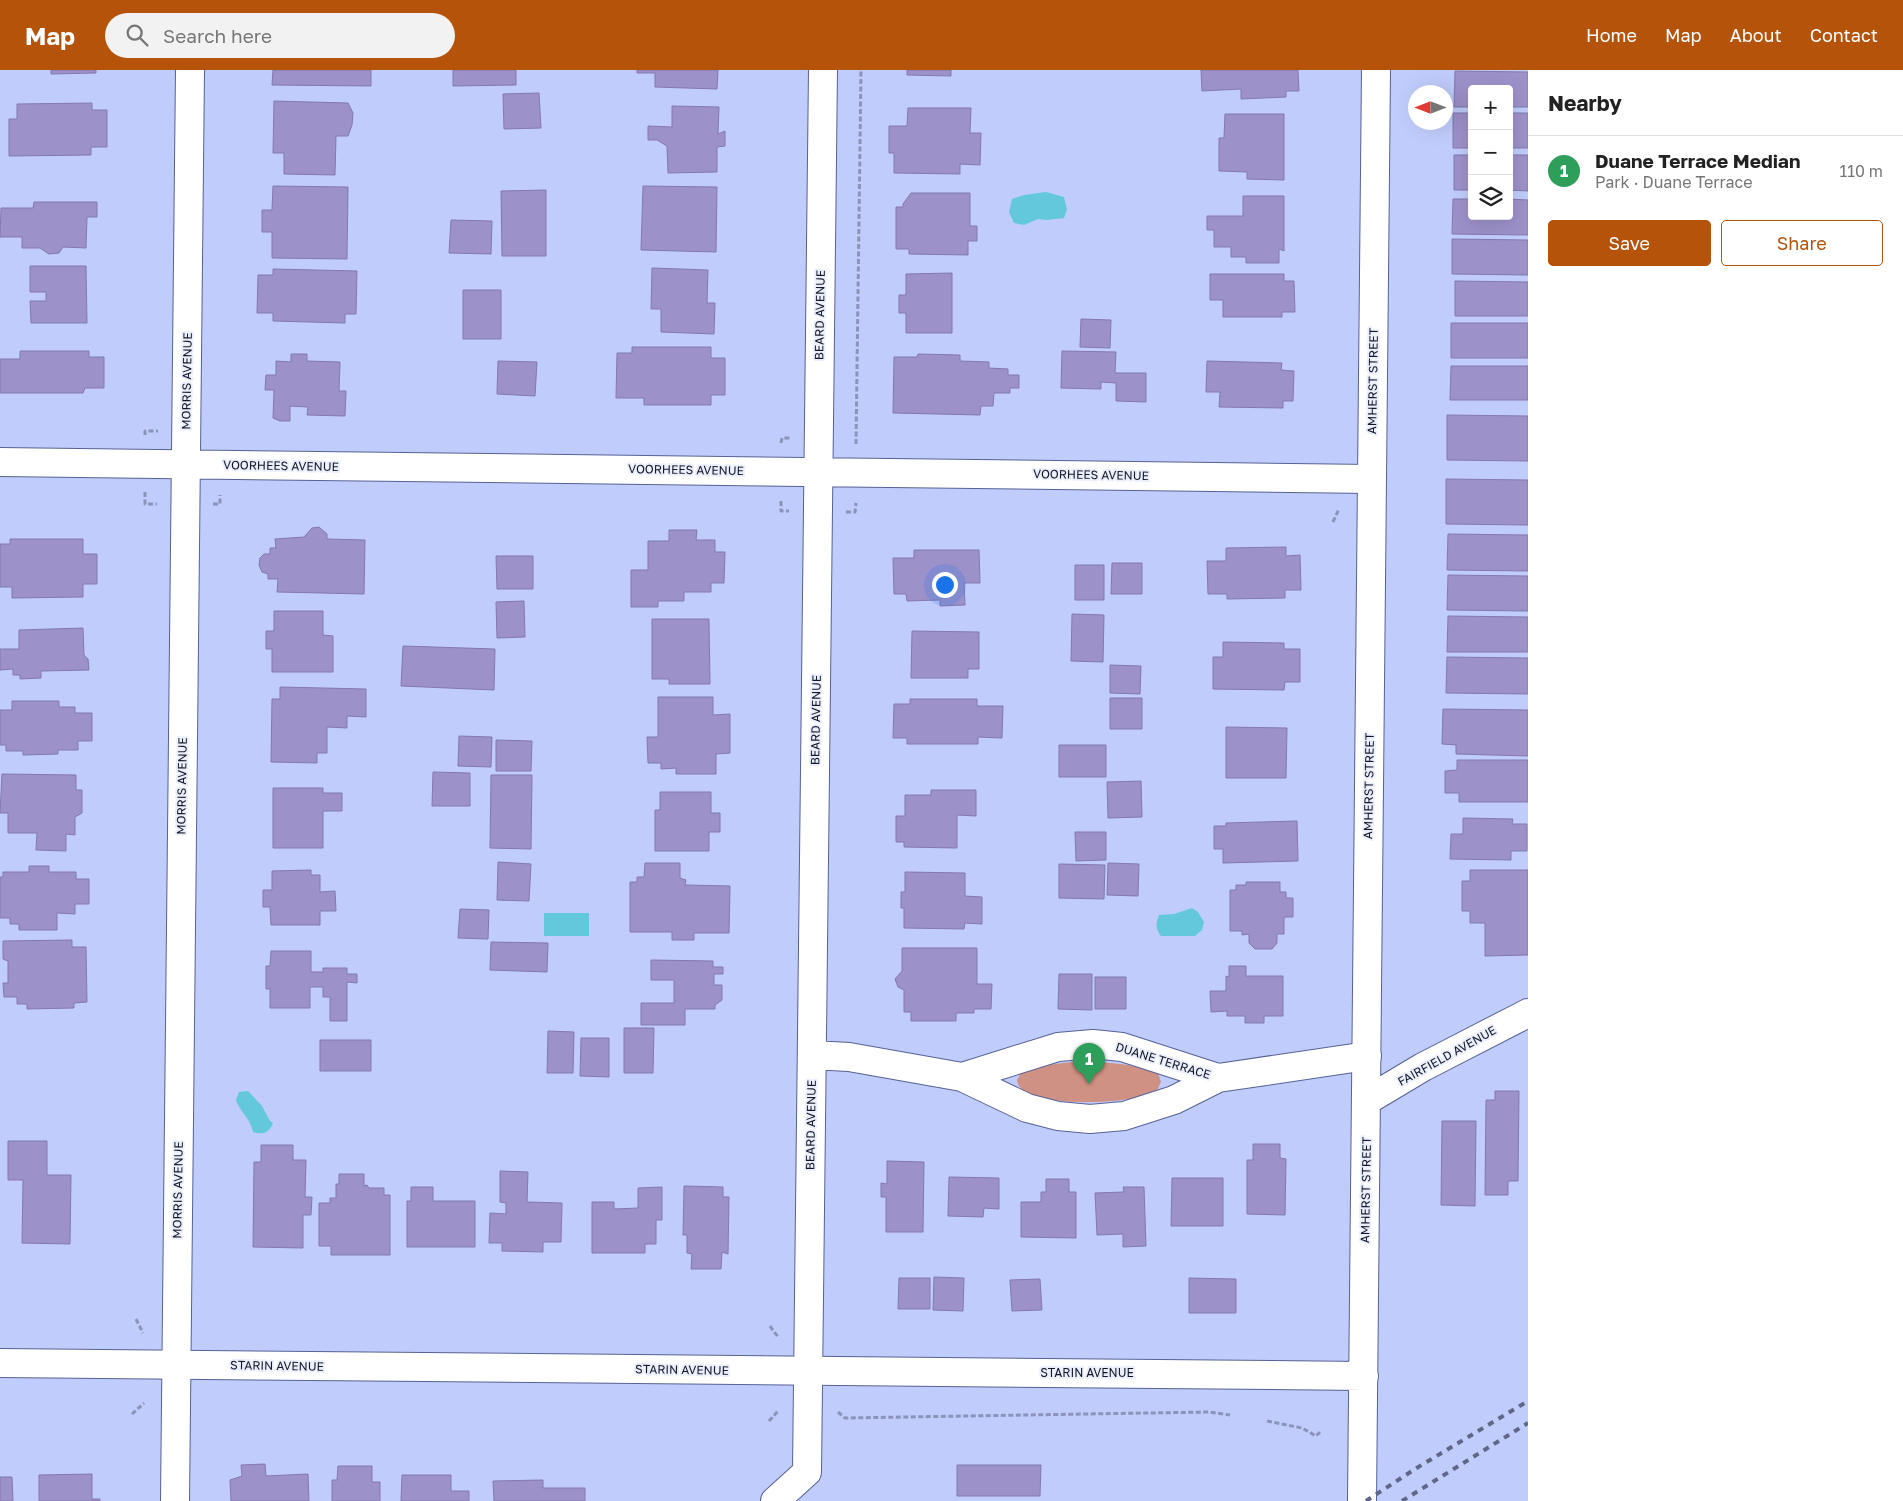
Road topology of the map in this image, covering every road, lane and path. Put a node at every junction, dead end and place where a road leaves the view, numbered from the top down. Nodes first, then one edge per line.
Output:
1 (190, 70) edge
2 (823, 70) edge
3 (861, 70) edge
4 (1376, 70) edge
5 (145, 431) dead end
6 (161, 431) dead end
7 (856, 439) dead end
8 (0, 462) edge
9 (186, 464) junction
10 (818, 472) junction
11 (1372, 479) junction
12 (781, 497) dead end
13 (145, 504) dead end
14 (160, 504) dead end
15 (1339, 508) dead end
16 (781, 511) dead end
17 (1333, 522) dead end
18 (1528, 1013) edge
19 (812, 1055) junction
20 (1367, 1056) junction
21 (962, 1077) junction
22 (1218, 1078) junction
23 (1366, 1101) junction
24 (136, 1319) dead end
25 (770, 1326) dead end
26 (143, 1333) dead end
27 (780, 1339) dead end
28 (0, 1364) edge
29 (176, 1365) junction
30 (809, 1371) junction
31 (1364, 1376) junction
32 (144, 1403) dead end
33 (778, 1410) dead end
34 (837, 1412) dead end
35 (132, 1414) dead end
36 (1230, 1415) dead end
37 (769, 1420) dead end
38 (1267, 1421) dead end
39 (1320, 1431) dead end
40 (175, 1501) edge
41 (775, 1501) edge
42 (1362, 1501) edge

1 - 9 street, MORRIS AVENUE
2 - 10 street, BEARD AVENUE
3 - 7 path
4 - 11 street, AMHERST STREET
5 - 6 path
8 - 9 street, VOORHEES AVENUE
9 - 10 street, VOORHEES AVENUE
9 - 29 street, MORRIS AVENUE
10 - 11 street, VOORHEES AVENUE
10 - 19 street, BEARD AVENUE
11 - 20 street, AMHERST STREET
12 - 16 path
13 - 14 path
15 - 17 path
18 - 23 street, FAIRFIELD AVENUE
19 - 21 street, DUANE TERRACE
19 - 30 street, BEARD AVENUE
20 - 22 street, DUANE TERRACE
20 - 23 street, AMHERST STREET
21 - 22 street, DUANE TERRACE
21 - 22 street, DUANE TERRACE
23 - 31 street, AMHERST STREET
24 - 26 path
25 - 27 path
28 - 29 street, STARIN AVENUE
29 - 30 street, STARIN AVENUE
29 - 40 street, MORRIS AVENUE
30 - 31 street, STARIN AVENUE
30 - 41 street, BEARD AVENUE
31 - 42 street, AMHERST STREET
32 - 35 path
33 - 37 path
34 - 36 path
38 - 39 path

